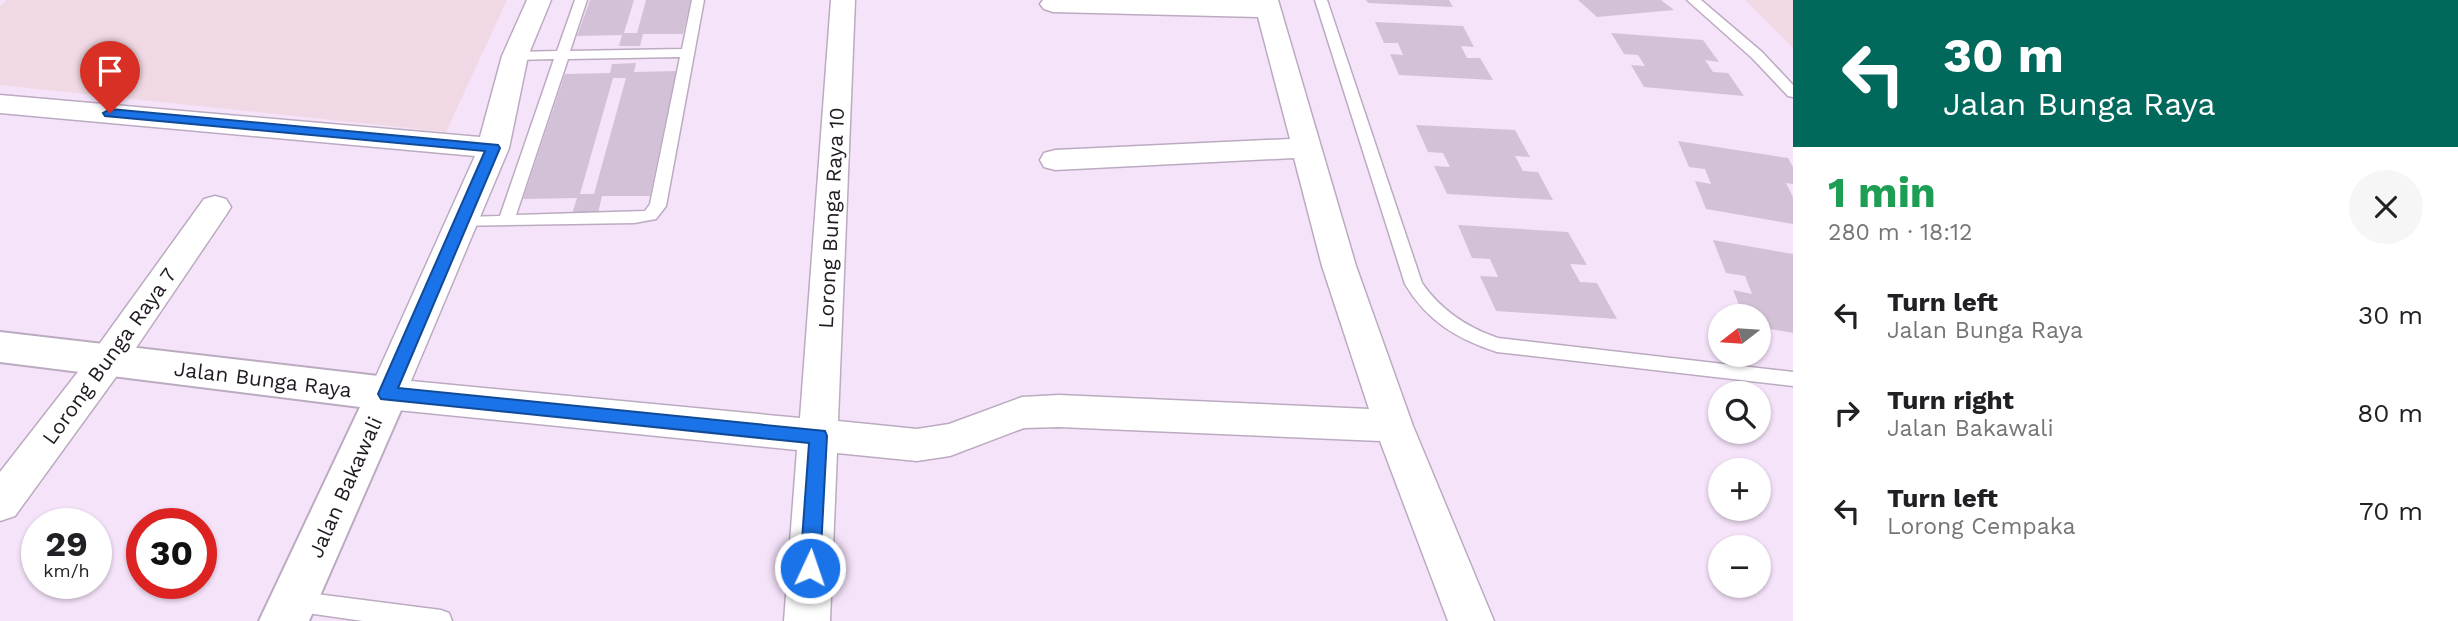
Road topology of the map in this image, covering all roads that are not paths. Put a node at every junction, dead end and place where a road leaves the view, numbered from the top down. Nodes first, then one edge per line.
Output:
1 (539, 0) edge
2 (581, 0) edge
3 (698, 0) edge
4 (843, 0) edge
5 (1321, 0) edge
6 (1693, 0) edge
7 (1053, 4) dead end
8 (1268, 5) edge
9 (688, 53) junction
10 (562, 55) junction
11 (515, 56) junction
12 (1793, 93) edge
13 (0, 104) edge
14 (494, 148) junction
15 (1307, 148) junction
16 (1055, 160) dead end
17 (215, 207) dead end
18 (506, 220) junction
19 (462, 222) junction
20 (0, 347) edge
21 (108, 360) junction
22 (1793, 379) edge
23 (387, 394) junction
24 (1394, 426) junction
25 (818, 436) junction
26 (0, 503) edge
27 (289, 611) edge
28 (441, 621) edge
29 (807, 621) edge
30 (1471, 621) edge

1 - 11 street, Jalan Bakawali
2 - 10 lane
3 - 9 lane
4 - 25 street, Lorong Bunga Raya 10
5 - 22 lane
6 - 12 lane
7 - 8 street
8 - 15 street
9 - 10 lane
9 - 18 lane
10 - 11 lane
10 - 18 lane
11 - 14 street, Jalan Bakawali
13 - 14 street
14 - 19 street, Jalan Bakawali
15 - 16 street
15 - 24 street
17 - 21 street, Lorong Bunga Raya 7
18 - 19 lane
19 - 23 street, Jalan Bakawali
20 - 21 street, Jalan Bunga Raya
21 - 23 street, Jalan Bunga Raya
21 - 26 street, Lorong Bunga Raya 7
23 - 25 street, Jalan Bunga Raya
23 - 27 street, Jalan Bakawali
24 - 25 street, Jalan Bunga Raya
24 - 30 street
25 - 29 street, Lorong Bunga Raya 10
27 - 28 lane

